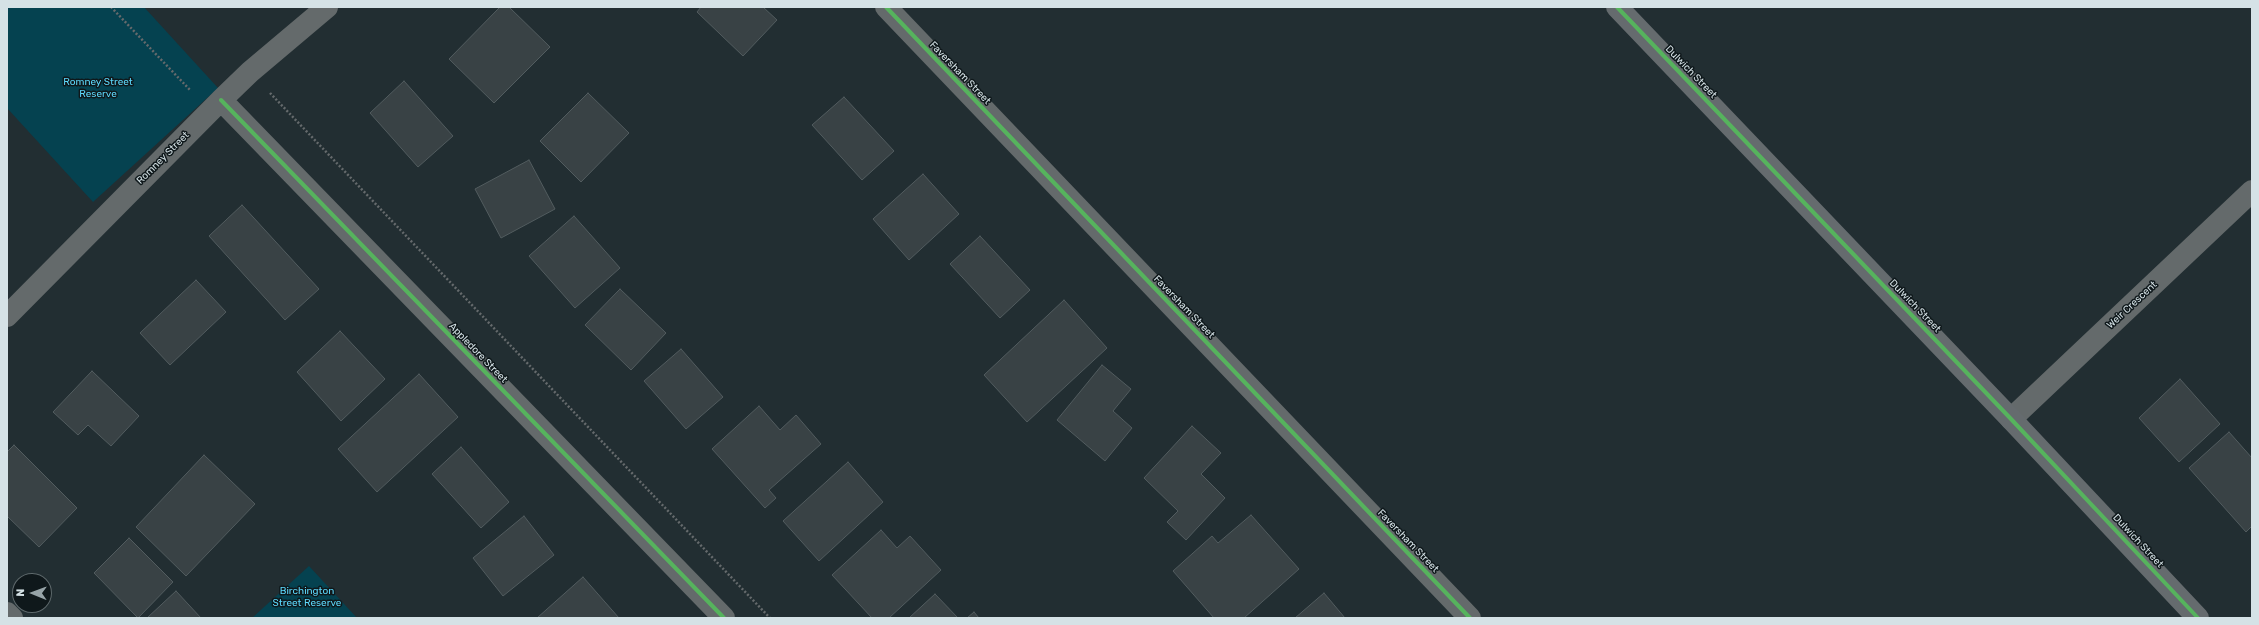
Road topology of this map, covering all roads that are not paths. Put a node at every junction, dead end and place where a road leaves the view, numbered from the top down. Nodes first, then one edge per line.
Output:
1 (327, 7) edge
2 (886, 7) edge
3 (1618, 7) edge
4 (221, 100) junction
5 (2252, 191) edge
6 (7, 316) edge
7 (2011, 418) junction
8 (7, 613) edge
9 (12, 618) edge
10 (724, 618) edge
11 (1470, 618) edge
12 (2198, 618) edge

1 - 4 street, Romney Street
2 - 11 street, Faversham Street
3 - 7 street, Dulwich Street
4 - 6 street, Romney Street
4 - 10 street, Appledore Street
5 - 7 street, Weir Crescent
7 - 12 street, Dulwich Street
8 - 9 street

